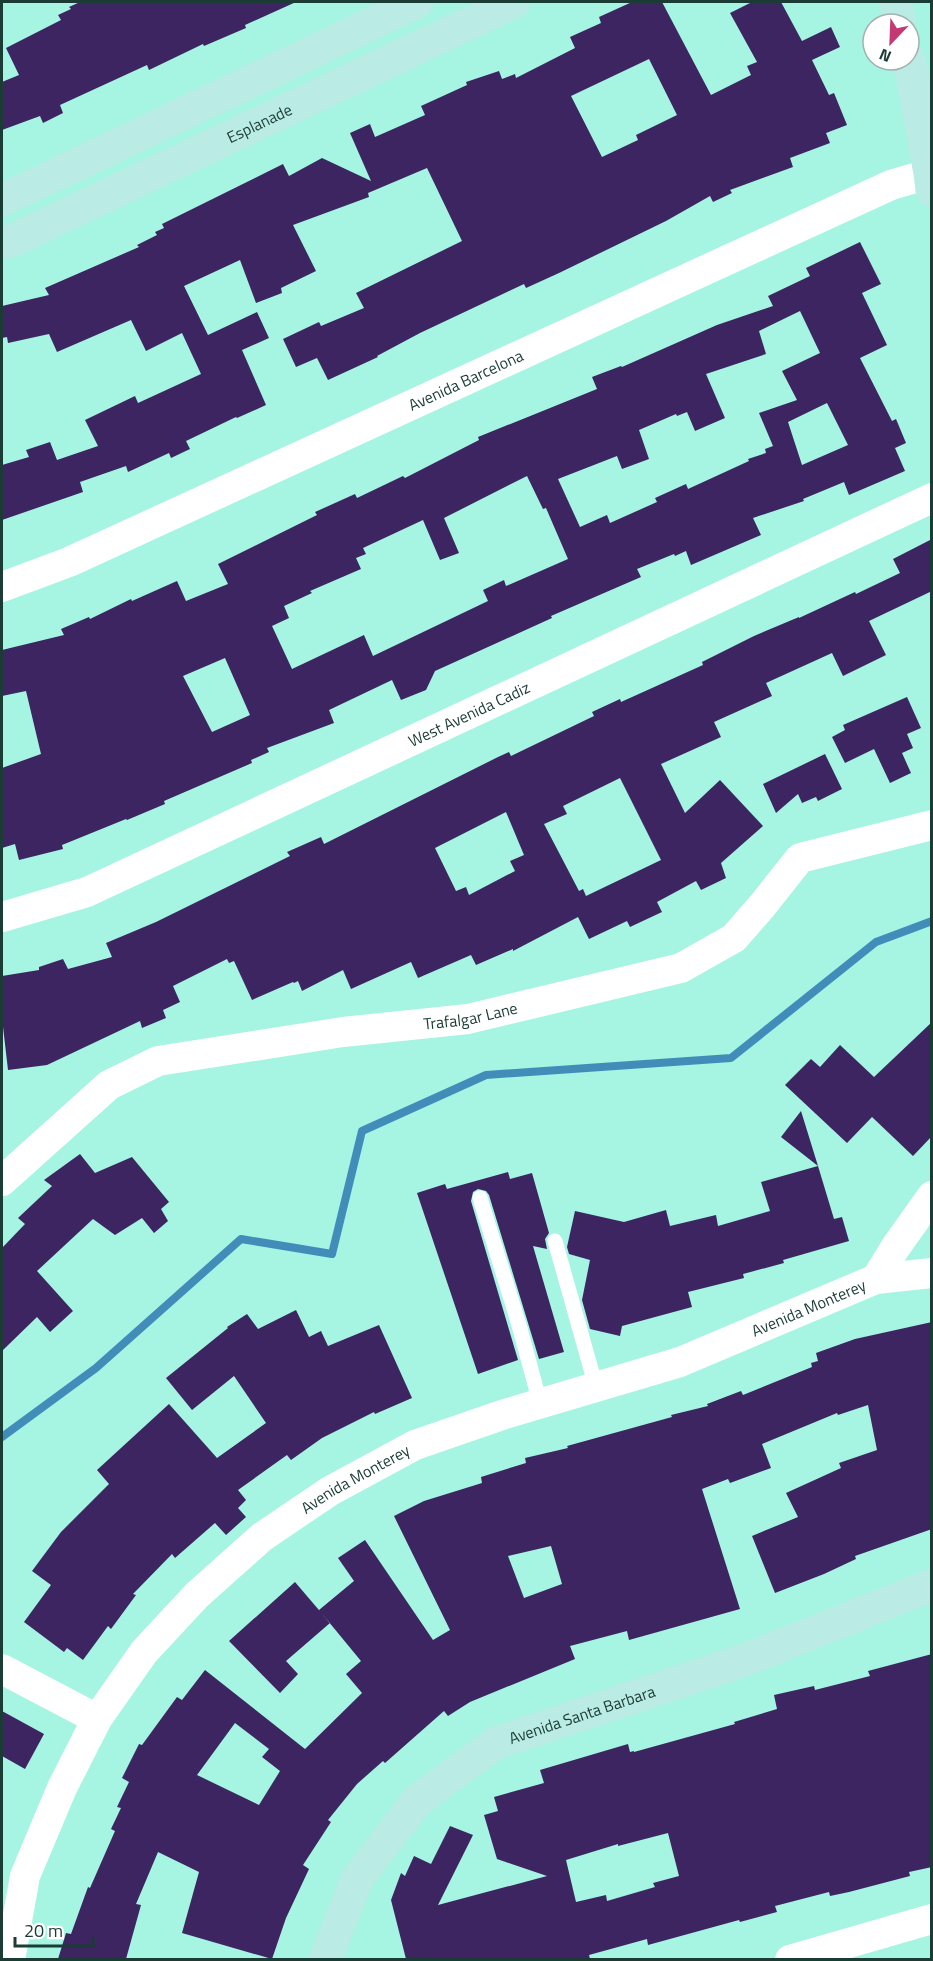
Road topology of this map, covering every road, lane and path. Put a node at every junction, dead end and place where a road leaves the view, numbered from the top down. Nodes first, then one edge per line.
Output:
1 (417, 2) edge
2 (514, 2) edge
3 (461, 13) edge
4 (911, 72) edge
5 (931, 179) edge
6 (2, 200) edge
7 (5, 233) edge
8 (932, 498) edge
9 (2, 587) edge
10 (932, 825) edge
11 (2, 917) edge
12 (2, 1180) edge
13 (932, 1196) edge
14 (480, 1197) dead end
15 (555, 1241) dead end
16 (932, 1273) edge
17 (876, 1279) junction
18 (596, 1387) junction
19 (540, 1403) junction
20 (932, 1585) edge
21 (2, 1669) edge
22 (97, 1719) junction
23 (13, 1876) edge
24 (932, 1919) edge
25 (10, 1959) edge
26 (325, 1959) edge
27 (790, 1959) edge

1 - 6 street
2 - 3 street, Esplanade
3 - 7 street, Esplanade
4 - 5 street
5 - 9 street, Avenida Barcelona
8 - 11 street, West Avenida Cadiz
10 - 12 street, Trafalgar Lane
13 - 17 street
14 - 19 lane
15 - 18 lane
16 - 17 street, Avenida Monterey
17 - 18 street, Avenida Monterey
18 - 19 street, Avenida Monterey
19 - 22 street, Avenida Monterey
20 - 26 street, Avenida Santa Barbara
21 - 22 street
22 - 23 street, Avenida Monterey
23 - 25 street, Avenida Monterey
24 - 27 street

